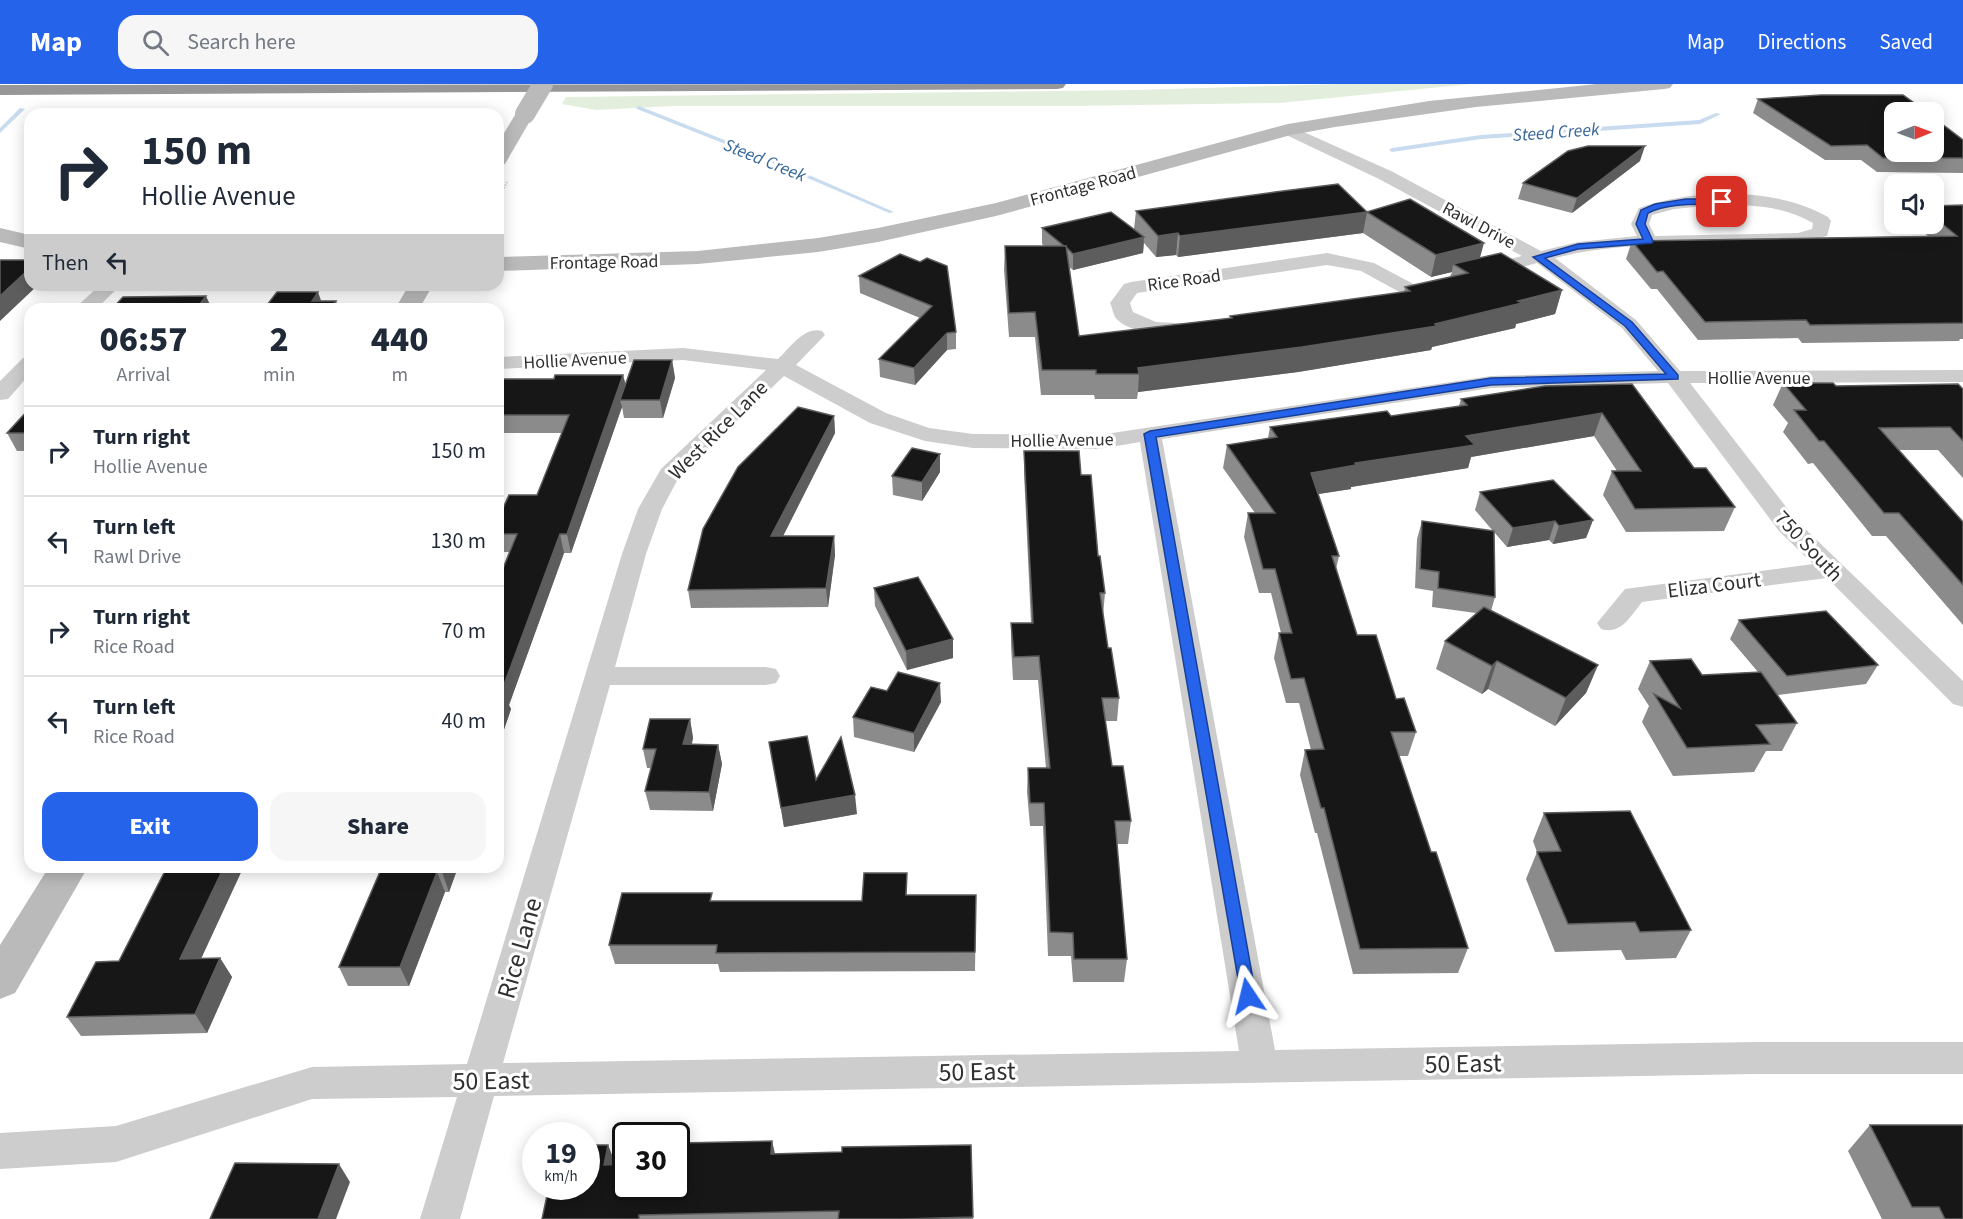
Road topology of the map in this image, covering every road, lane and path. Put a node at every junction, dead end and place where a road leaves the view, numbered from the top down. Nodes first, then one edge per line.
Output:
1 (543, 84) edge
2 (974, 84) edge
3 (1057, 84) edge
4 (1664, 84) edge
5 (947, 85) edge
6 (0, 90) edge
7 (1288, 129) junction
8 (504, 150) edge
9 (0, 235) edge
10 (24, 241) edge
11 (1648, 241) junction
12 (1538, 257) junction
13 (504, 264) edge
14 (1462, 277) edge
15 (1430, 286) edge
16 (1410, 290) junction
17 (104, 291) edge
18 (1387, 295) edge
19 (91, 303) edge
20 (1202, 326) edge
21 (815, 335) dead end
22 (504, 363) edge
23 (782, 366) junction
24 (24, 368) edge
25 (1963, 376) edge
26 (1674, 377) junction
27 (0, 394) edge
28 (1150, 434) junction
29 (1830, 570) junction
30 (1610, 623) dead end
31 (598, 676) junction
32 (766, 676) dead end
33 (1963, 697) edge
34 (65, 873) edge
35 (0, 981) edge
36 (1963, 1058) edge
37 (1260, 1067) junction
38 (481, 1080) junction
39 (0, 1151) edge
40 (440, 1219) edge

1 - 8 street, bridge
2 - 5 highway
3 - 5 highway
4 - 7 street, Frontage Road
5 - 6 highway
7 - 12 street, Rawl Drive
7 - 13 street, Frontage Road
9 - 10 street
11 - 11 street
11 - 12 street
12 - 14 street
12 - 26 street, Rawl Drive
15 - 16 street
16 - 18 street
16 - 20 street, Rice Road
17 - 19 street
21 - 23 street, West Rice Lane
22 - 23 street, Hollie Avenue
23 - 28 street, Hollie Avenue
23 - 31 street, West Rice Lane
24 - 27 street
25 - 26 street, Hollie Avenue
26 - 28 street, Hollie Avenue
26 - 29 street, 750 South
28 - 37 street
29 - 30 street, Eliza Court
29 - 33 street, 750 South
31 - 32 street
31 - 38 street, Rice Lane
34 - 35 street
36 - 37 street, 50 East
37 - 38 street, 50 East
38 - 39 street, 50 East
38 - 40 street, Rice Lane

